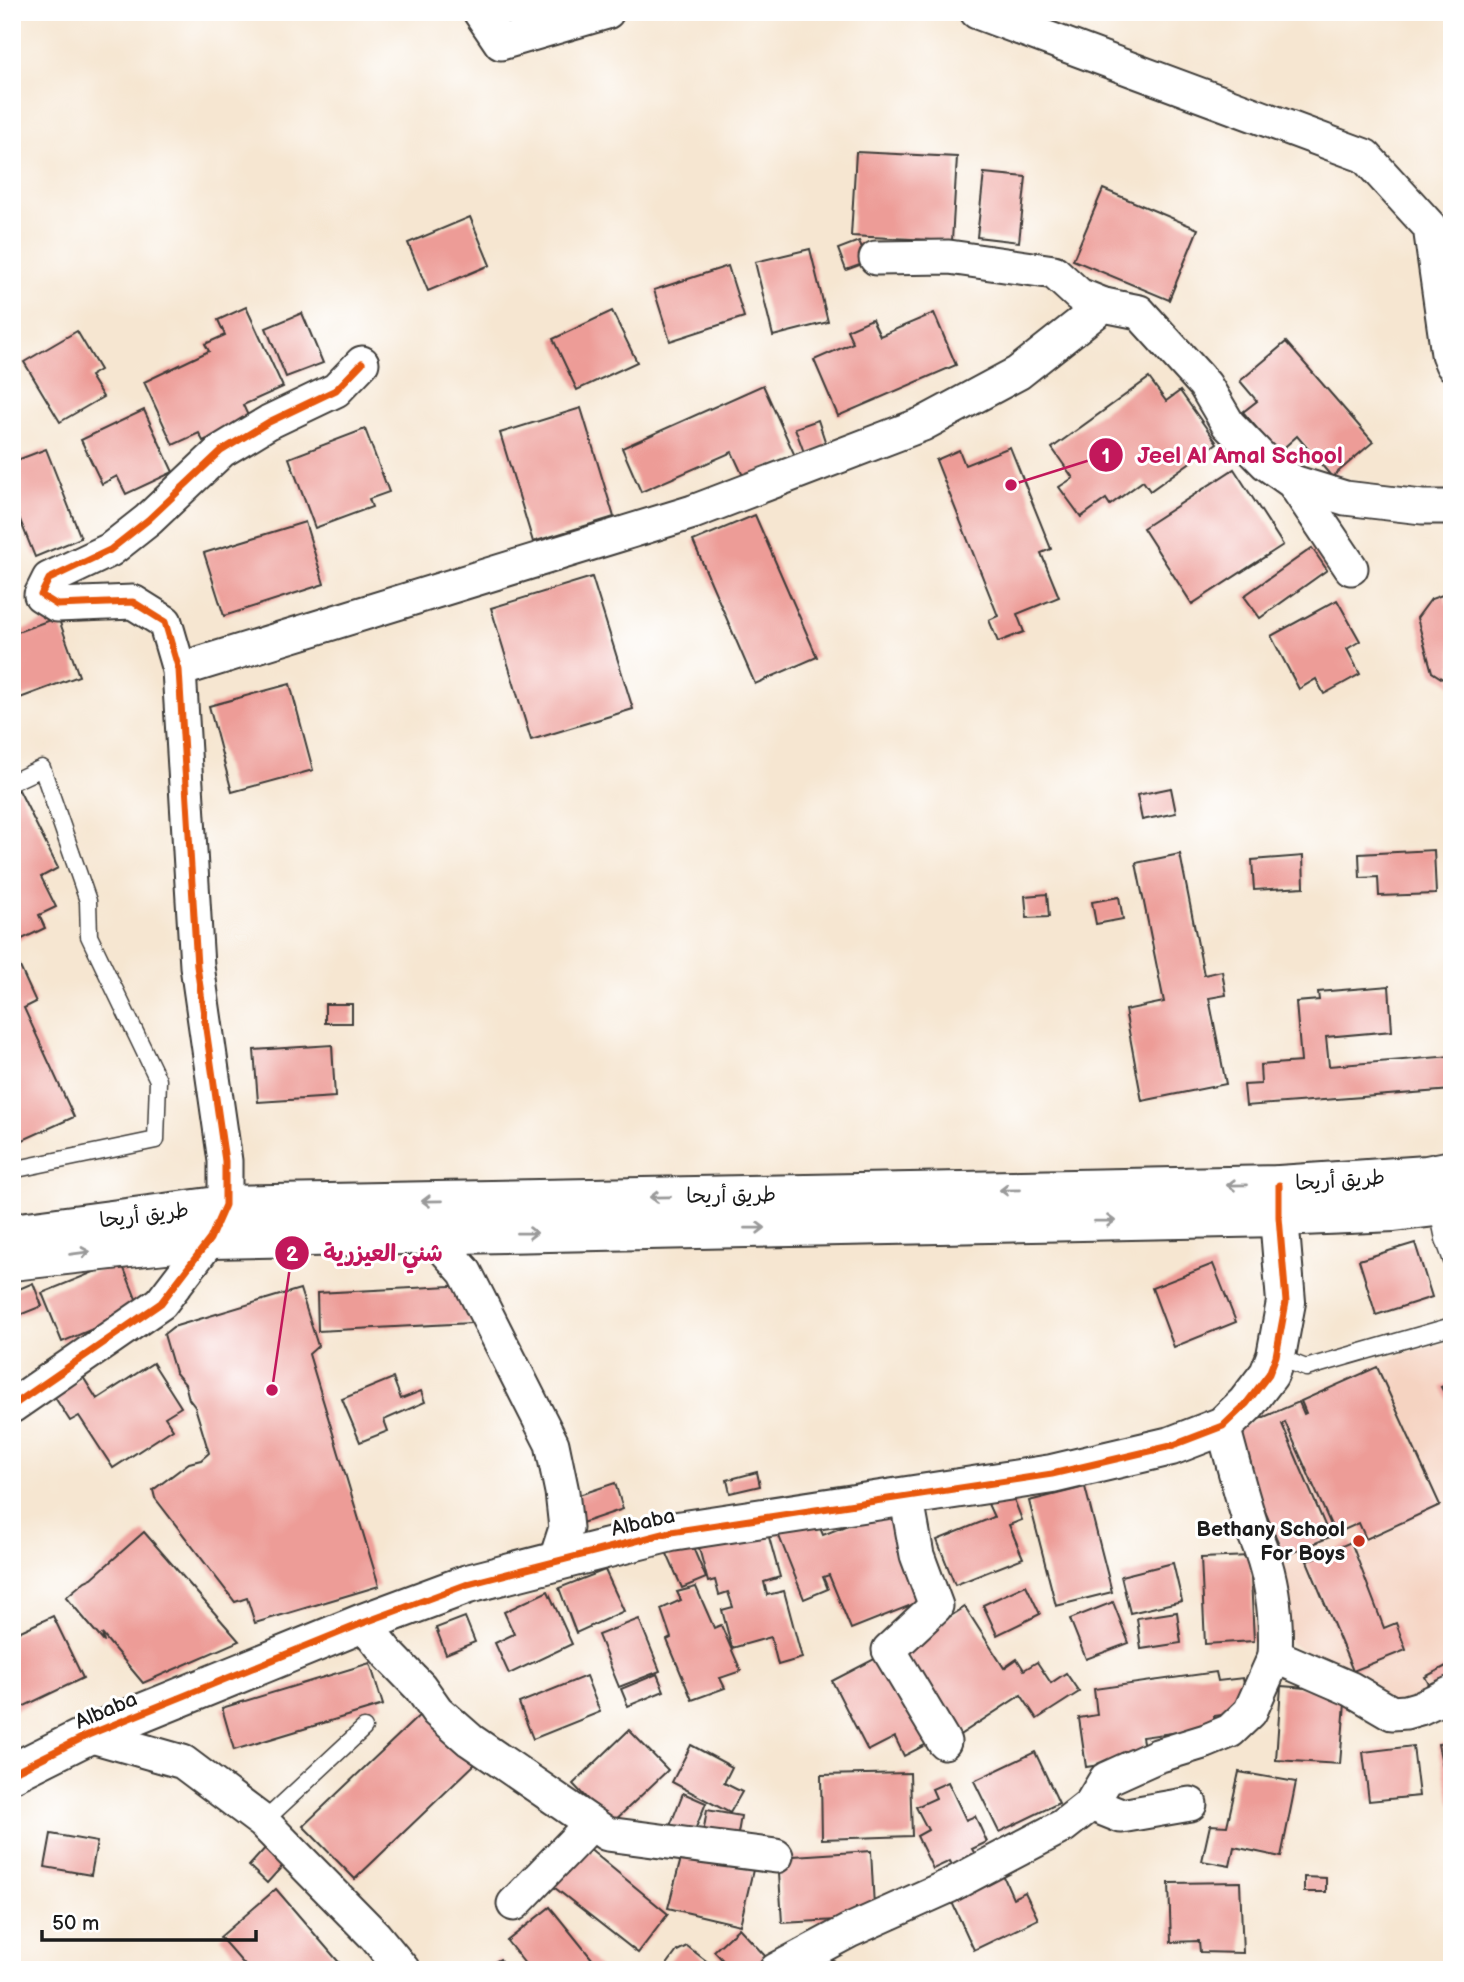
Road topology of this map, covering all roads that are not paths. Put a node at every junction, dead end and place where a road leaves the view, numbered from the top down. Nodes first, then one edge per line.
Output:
1 (480, 12) edge
2 (607, 12) edge
3 (977, 12) edge
4 (876, 258) dead end
5 (1104, 305) junction
6 (362, 363) dead end
7 (1452, 364) edge
8 (1293, 482) junction
9 (1452, 507) edge
10 (1351, 568) dead end
11 (27, 595) edge
12 (178, 670) junction
13 (12, 782) edge
14 (12, 1170) edge
15 (1452, 1170) edge
16 (1279, 1201) junction
17 (225, 1205) junction
18 (1444, 1205) edge
19 (12, 1233) edge
20 (432, 1235) junction
21 (210, 1239) junction
22 (12, 1261) edge
23 (1452, 1261) edge
24 (1452, 1326) edge
25 (1276, 1356) junction
26 (12, 1406) edge
27 (1223, 1426) junction
28 (906, 1494) junction
29 (555, 1562) junction
30 (363, 1623) junction
31 (1275, 1656) junction
32 (1452, 1693) edge
33 (364, 1728) dead end
34 (88, 1735) junction
35 (944, 1742) dead end
36 (12, 1773) edge
37 (1091, 1804) junction
38 (1190, 1804) dead end
39 (263, 1822) junction
40 (591, 1824) junction
41 (776, 1856) dead end
42 (514, 1904) dead end
43 (403, 1970) edge
44 (776, 1970) edge

1 - 2 street
3 - 7 street
4 - 5 street
5 - 8 street
5 - 12 street
6 - 11 street
8 - 9 street
8 - 10 street
11 - 12 street
12 - 17 street
13 - 14 lane
15 - 16 main road, طريق أريحا
16 -> 17 main road, طريق أريحا
16 - 18 main road, طريق أريحا
20 -> 16 main road, طريق أريحا
16 - 25 main road, Albaba
17 - 19 main road, طريق أريحا
17 - 21 street
18 - 23 lane
20 - 21 main road, طريق أريحا
20 - 29 street
22 -> 21 main road, طريق أريحا
21 - 26 street
24 - 25 lane
25 - 27 main road, Albaba
27 - 28 main road, Albaba
27 - 31 street
28 - 29 main road, Albaba
28 - 35 street
29 - 30 main road, Albaba
30 - 34 main road, Albaba
30 - 40 street
31 - 32 street
31 - 37 street
33 - 39 lane
34 - 36 main road, Albaba
34 - 39 street
37 - 38 street
37 - 44 street
39 - 43 street
40 - 41 street
40 - 42 street

